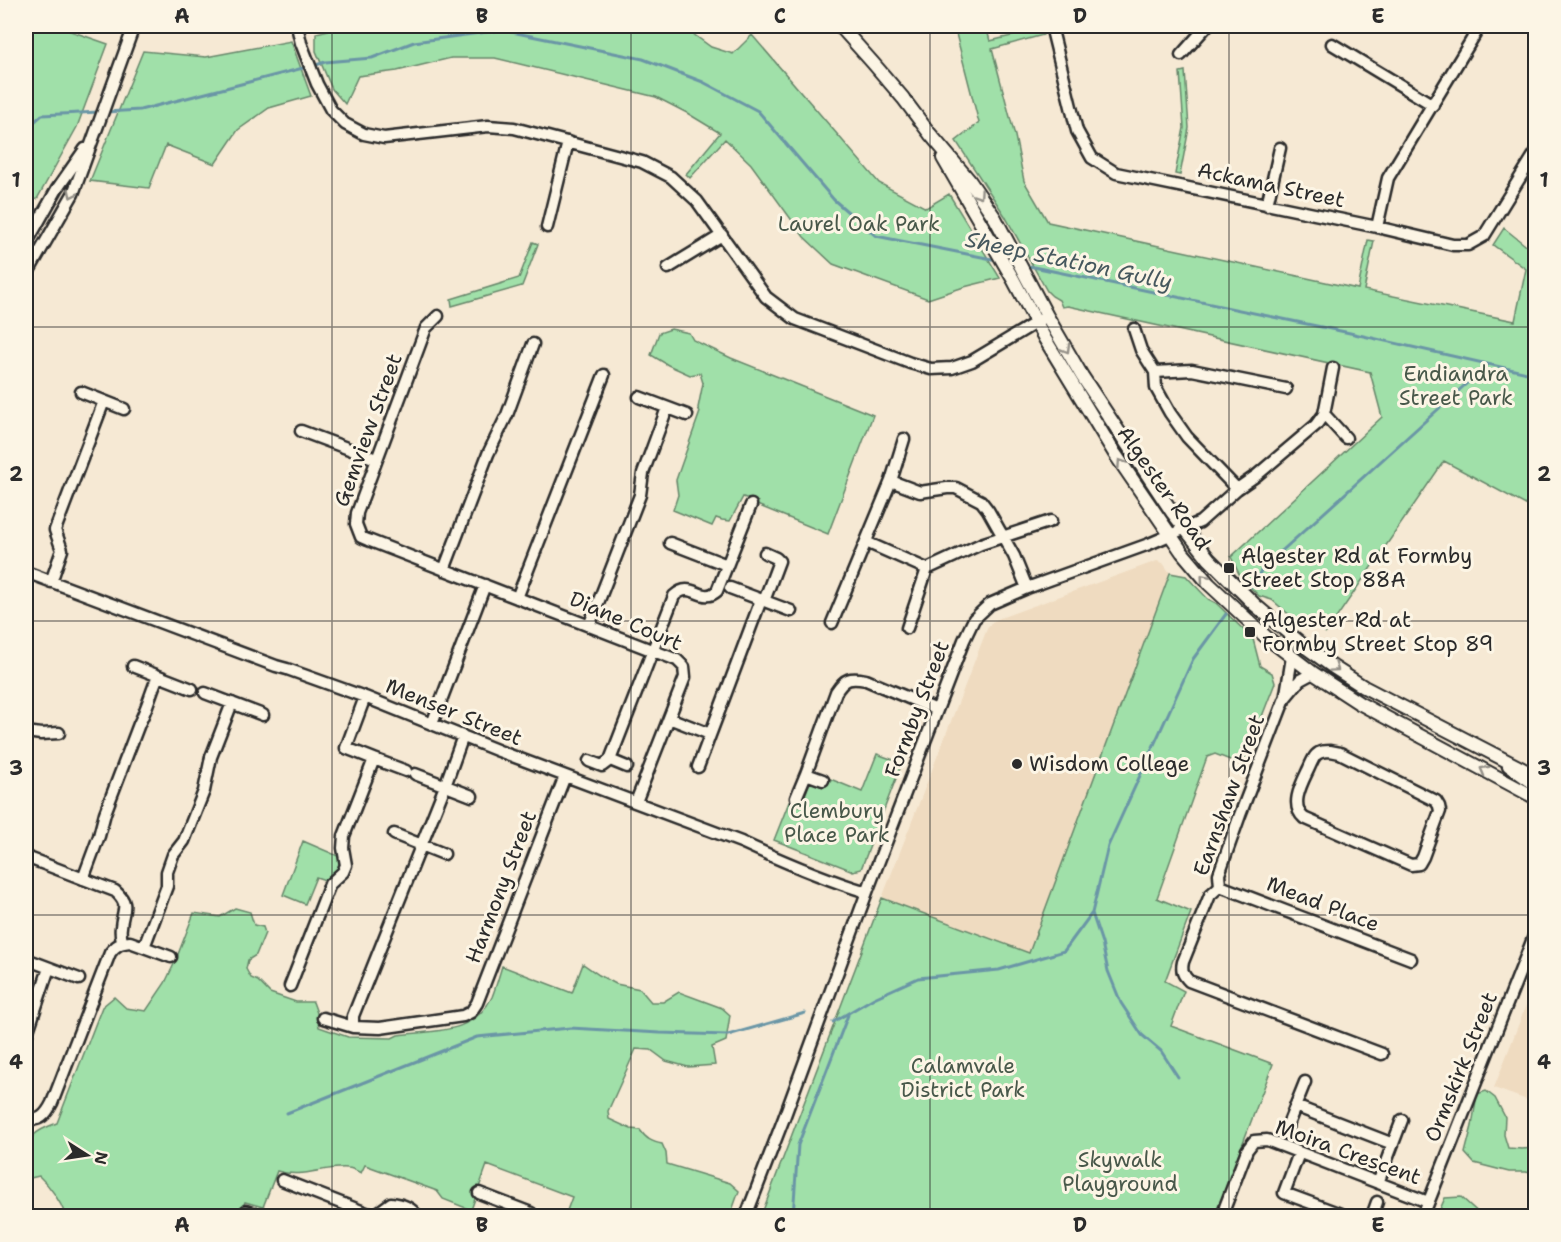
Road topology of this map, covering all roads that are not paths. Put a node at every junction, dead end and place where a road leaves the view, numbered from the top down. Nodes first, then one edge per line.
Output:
1 (134, 26) edge
2 (297, 26) edge
3 (840, 26) edge
4 (1051, 26) edge
5 (1207, 26) edge
6 (1480, 26) edge
7 (1332, 44) dead end
8 (1181, 55) dead end
9 (1433, 105) junction
10 (930, 134) junction
11 (92, 139) junction
12 (568, 142) junction
13 (1280, 148) dead end
14 (1535, 156) edge
15 (1267, 205) junction
16 (547, 227) dead end
17 (1377, 227) junction
18 (722, 235) junction
19 (26, 244) edge
20 (668, 268) dead end
21 (26, 276) edge
22 (438, 316) dead end
23 (1042, 319) junction
24 (1134, 328) dead end
25 (533, 344) dead end
26 (1333, 368) dead end
27 (1155, 372) junction
28 (604, 375) dead end
29 (1286, 389) dead end
30 (81, 392) dead end
31 (639, 397) dead end
32 (104, 401) junction
33 (667, 408) junction
34 (124, 409) dead end
35 (1324, 414) junction
36 (687, 415) dead end
37 (301, 431) dead end
38 (1346, 438) dead end
39 (904, 439) dead end
40 (376, 459) junction
41 (891, 481) junction
42 (1237, 489) junction
43 (751, 505) dead end
44 (1051, 521) dead end
45 (1185, 529) junction
46 (1170, 534) junction
47 (1003, 537) junction
48 (866, 542) junction
49 (670, 543) dead end
50 (765, 553) dead end
51 (728, 565) junction
52 (927, 569) junction
53 (444, 570) junction
54 (26, 572) edge
55 (51, 582) junction
56 (484, 585) junction
57 (730, 588) dead end
58 (1027, 588) junction
59 (517, 598) junction
60 (762, 600) junction
61 (791, 611) dead end
62 (832, 623) dead end
63 (589, 626) junction
64 (907, 627) dead end
65 (652, 650) junction
66 (1292, 657) junction
67 (133, 666) dead end
68 (1313, 673) junction
69 (158, 676) junction
70 (192, 689) dead end
71 (205, 693) dead end
72 (364, 697) junction
73 (1285, 698) junction
74 (232, 703) junction
75 (937, 710) junction
76 (263, 715) dead end
77 (669, 718) junction
78 (432, 724) junction
79 (26, 732) edge
80 (59, 733) dead end
81 (710, 734) junction
82 (463, 736) junction
83 (1488, 751) junction
84 (374, 759) junction
85 (610, 760) junction
86 (589, 761) dead end
87 (627, 767) dead end
88 (698, 767) dead end
89 (806, 774) junction
90 (565, 776) junction
91 (1536, 776) edge
92 (823, 780) dead end
93 (445, 786) junction
94 (1536, 786) edge
95 (472, 796) dead end
96 (1298, 797) joint
97 (796, 798) dead end
98 (1536, 798) edge
99 (636, 802) junction
100 (394, 834) dead end
101 (422, 845) junction
102 (444, 854) dead end
103 (26, 857) edge
104 (83, 879) junction
105 (1220, 886) junction
106 (867, 892) junction
107 (1536, 931) edge
108 (122, 942) junction
109 (144, 947) junction
110 (171, 957) dead end
111 (26, 958) edge
112 (1411, 959) dead end
113 (49, 968) junction
114 (79, 979) dead end
115 (290, 986) dead end
116 (324, 1018) dead end
117 (353, 1027) junction
118 (26, 1037) edge
119 (1382, 1054) dead end
120 (1305, 1082) dead end
121 (1295, 1106) junction
122 (26, 1118) edge
123 (1402, 1120) dead end
124 (1285, 1132) dead end
125 (1393, 1144) junction
126 (1299, 1153) junction
127 (282, 1180) dead end
128 (1378, 1183) junction
129 (479, 1193) dead end
130 (1377, 1202) dead end
131 (1428, 1202) junction
132 (1225, 1207) dead end
133 (246, 1211) dead end
134 (261, 1216) edge
135 (417, 1216) edge
136 (530, 1216) edge
137 (746, 1216) edge
138 (1346, 1216) edge
139 (1372, 1216) edge
140 (1423, 1216) edge

1 - 11 street
2 - 12 street
3 - 10 main road, Algester Road
4 - 15 street, Ackama Street
5 - 8 street
6 - 9 street
7 - 9 street
9 - 17 street
10 - 23 main road, Algester Road
10 -> 23 main road, Algester Road
11 - 19 street
11 -> 21 street
12 - 16 street
12 - 18 street
13 - 15 street
14 - 17 street, Ackama Street
15 - 17 street, Ackama Street
18 - 20 street
18 - 23 street
22 - 40 street, Gemview Street
23 -> 45 main road, Algester Road
46 -> 23 main road, Algester Road
24 - 27 street
25 - 53 street
26 - 35 street
27 - 29 street
27 - 42 street
28 - 59 street
30 - 32 street
31 - 33 street
32 - 34 street
32 - 55 street
33 - 36 street
33 - 63 street
35 - 38 street
35 - 42 street, Formby Street
37 - 40 street
39 - 41 street
40 - 53 street, Gemview Street
41 - 47 street
41 - 48 street
42 - 45 street, Formby Street
43 - 51 street
44 - 47 street
45 - 46 street, Formby Street
45 -> 83 main road, Algester Road
46 - 58 street, Formby Street
66 -> 46 main road, Algester Road
47 - 52 street
47 - 58 street
48 - 52 street
48 - 62 street
49 - 51 street
50 - 60 street
51 - 65 street
52 - 64 street
53 - 56 street, Gemview Street
54 - 55 street, Menser Street
55 - 72 street, Menser Street
56 - 59 street, Diane Court
56 - 78 street
57 - 60 street
58 - 75 street, Formby Street
59 - 63 street, Diane Court
60 - 61 street
60 - 81 street
63 - 65 street, Diane Court
65 - 77 street, Diane Court
65 - 85 street
66 - 68 main road, Algester Road
66 - 73 street
67 - 69 street
68 - 73 street, Earnshaw Street
98 -> 68 main road, Algester Road
69 - 70 street
69 - 104 street
71 - 74 street
72 - 78 street, Menser Street
72 - 84 street
73 - 105 street, Earnshaw Street
74 - 76 street
74 - 109 street
75 - 89 street
75 - 106 street, Formby Street
77 - 81 street
77 - 99 street, Diane Court
78 - 82 street, Menser Street
79 - 80 street
81 - 88 street
82 - 90 street, Menser Street
82 - 93 street
83 - 91 main road, Algester Road
83 - 94 street
84 - 93 street
84 - 115 street
85 - 86 street
85 - 87 street
89 - 92 street
89 - 97 street
90 - 99 street, Menser Street
90 - 117 street, Harmony Street
93 - 95 street
93 - 101 street
96 - 96 street
99 - 106 street, Menser Street
100 - 101 street
101 - 102 street
101 - 117 street
103 - 104 street
104 - 108 street
105 - 112 street, Mead Place
105 - 119 street, Earnshaw Street
106 - 137 street, Formby Street
107 - 131 street, Ormskirk Street
108 - 109 street
108 - 122 street
109 - 110 street
111 - 113 street
113 - 114 street
113 - 118 street
116 - 117 street
120 - 121 street
121 - 124 street
121 - 125 street
123 - 125 street
125 - 128 street
126 - 128 street, Moira Crescent
126 - 132 street, Moira Crescent
126 - 138 street
127 - 135 street
128 - 131 street, Moira Crescent
129 - 136 street
130 - 139 street
131 - 140 street, Ormskirk Street
133 - 134 street

